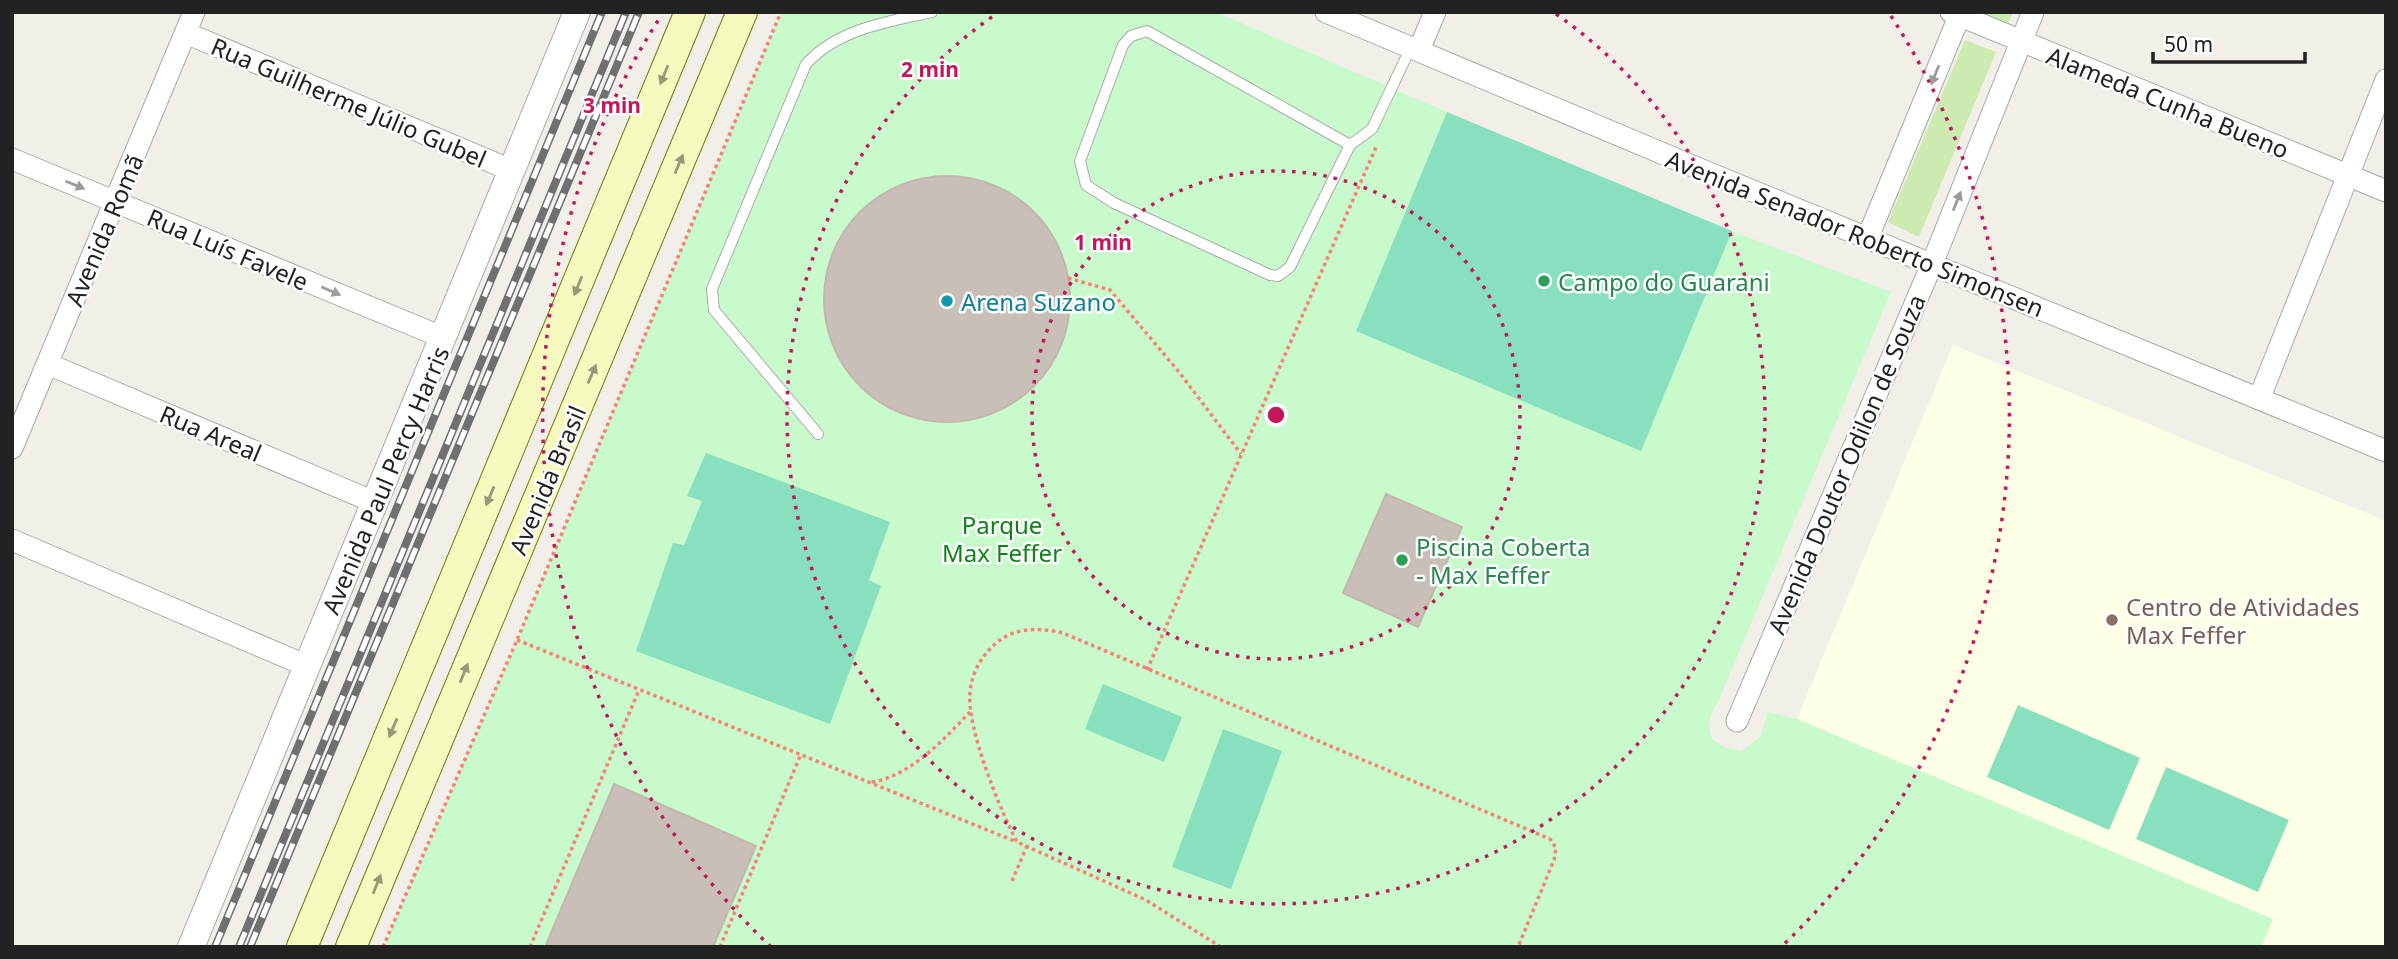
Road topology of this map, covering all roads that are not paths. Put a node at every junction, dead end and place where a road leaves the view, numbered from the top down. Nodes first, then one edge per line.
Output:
1 (194, 12) edge
2 (577, 12) edge
3 (690, 12) edge
4 (742, 12) edge
5 (932, 12) edge
6 (1326, 12) edge
7 (1435, 12) edge
8 (2033, 12) edge
9 (1957, 13) edge
10 (186, 33) junction
11 (2021, 41) junction
12 (1415, 48) junction
13 (2386, 80) edge
14 (1350, 145) junction
15 (12, 159) edge
16 (513, 171) junction
17 (2347, 174) junction
18 (2386, 191) edge
19 (116, 202) junction
20 (1868, 237) junction
21 (1932, 264) junction
22 (444, 338) junction
23 (48, 364) junction
24 (2259, 399) junction
25 (531, 400) junction
26 (571, 424) junction
27 (818, 434) dead end
28 (12, 448) edge
29 (2386, 451) edge
30 (508, 455) junction
31 (546, 483) junction
32 (374, 502) junction
33 (12, 540) edge
34 (307, 666) junction
35 (1737, 721) dead end
36 (191, 947) edge
37 (302, 947) edge
38 (351, 947) edge

1 - 10 street, Avenida Romã
2 - 16 street, Avenida Paul Percy Harris
3 -> 25 main road, Avenida Brasil
26 -> 4 main road, Avenida Brasil
5 - 27 lane
6 - 12 street, Avenida Senador Roberto Simonsen
7 - 12 street
8 - 11 street, Avenida Doutor Odilon de Souza
9 - 11 street, Alameda Cunha Bueno
9 -> 20 street
10 - 16 street, Rua Guilherme Júlio Gubel
10 - 19 street, Avenida Romã
11 - 17 street, Alameda Cunha Bueno
21 -> 11 street, Avenida Doutor Odilon de Souza
12 - 14 lane
12 - 20 street, Avenida Senador Roberto Simonsen
13 - 17 street
14 - 14 lane
15 -> 19 street, Rua Luís Favele
16 - 22 street, Avenida Paul Percy Harris
17 - 18 street, Alameda Cunha Bueno
17 - 24 street
19 -> 22 street, Rua Luís Favele
19 - 23 street, Avenida Romã
20 - 21 street, Avenida Senador Roberto Simonsen
21 - 24 street, Avenida Senador Roberto Simonsen
21 - 35 street, Avenida Doutor Odilon de Souza
22 - 32 street, Avenida Paul Percy Harris
23 - 28 street, Avenida Romã
23 - 32 street, Rua Areal
24 - 29 street, Avenida Senador Roberto Simonsen
25 - 26 main road
25 - 30 main road, Avenida Brasil
26 - 31 main road, Avenida Brasil
30 - 31 main road
30 -> 37 main road, Avenida Brasil
38 -> 31 main road, Avenida Brasil
32 - 34 street, Avenida Paul Percy Harris
33 - 34 street
34 - 36 street, Avenida Paul Percy Harris

